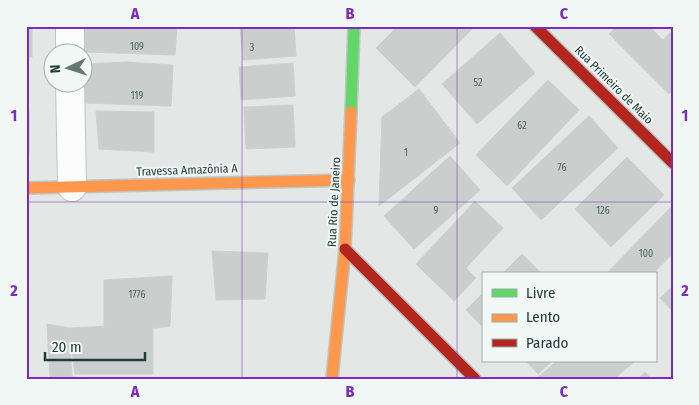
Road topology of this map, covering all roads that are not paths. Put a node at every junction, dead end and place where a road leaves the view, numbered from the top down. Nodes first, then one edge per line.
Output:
1 (70, 26) edge
2 (354, 26) edge
3 (535, 26) edge
4 (70, 42) edge
5 (70, 92) edge
6 (673, 163) edge
7 (349, 180) junction
8 (72, 187) junction
9 (26, 188) edge
10 (345, 248) junction
11 (332, 379) edge
12 (475, 379) edge

1 - 4 street
2 - 7 street, Rua Rio de Janeiro
3 - 6 street, Rua Primeiro de Maio
5 - 8 street
7 - 8 street, Travessa Amazônia A
7 - 10 street, Rua Rio de Janeiro
8 - 9 street, Travessa Amazônia A
10 - 11 street, Rua Rio de Janeiro
10 - 12 street

